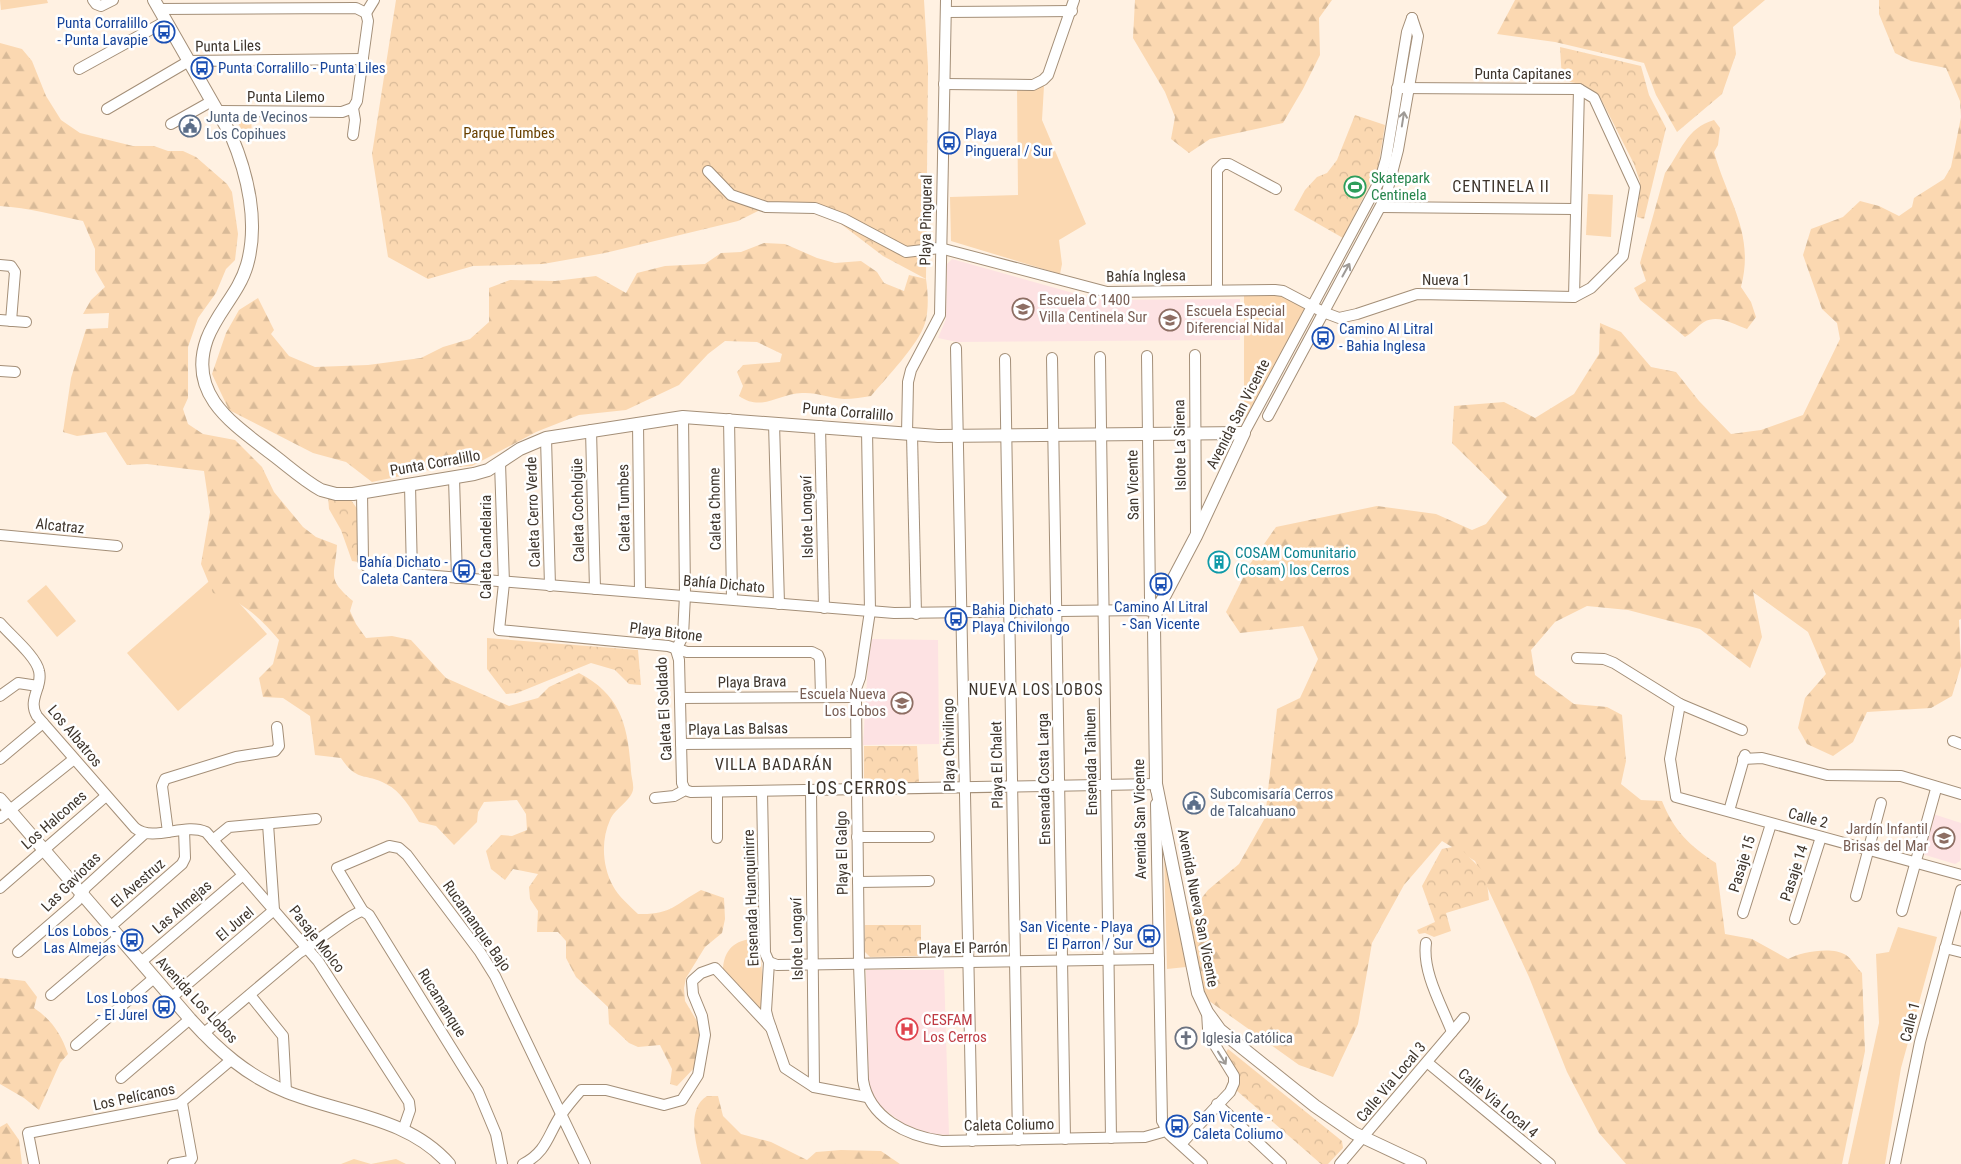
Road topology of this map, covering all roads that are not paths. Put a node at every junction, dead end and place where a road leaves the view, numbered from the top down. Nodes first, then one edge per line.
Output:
1 (93, 0) edge
2 (113, 0) edge
3 (374, 0) edge
4 (946, 0) edge
5 (1074, 0) edge
6 (191, 4) edge
7 (335, 4) edge
8 (156, 5) edge
9 (1072, 11) junction
10 (946, 12) junction
11 (366, 13) junction
12 (166, 21) junction
13 (363, 58) junction
14 (189, 61) junction
15 (79, 69) dead end
16 (944, 84) junction
17 (1397, 88) junction
18 (1408, 88) junction
19 (1579, 89) junction
20 (215, 106) junction
21 (353, 108) junction
22 (107, 109) dead end
23 (171, 124) dead end
24 (353, 135) dead end
25 (708, 171) dead end
26 (1276, 189) dead end
27 (1381, 207) junction
28 (1574, 209) junction
29 (940, 248) junction
30 (0, 265) edge
31 (1217, 289) junction
32 (1574, 296) junction
33 (1312, 307) junction
34 (1323, 312) junction
35 (0, 320) edge
36 (11, 320) junction
37 (26, 322) dead end
38 (956, 348) dead end
39 (1195, 355) dead end
40 (1147, 356) dead end
41 (1100, 357) dead end
42 (1052, 358) dead end
43 (1005, 359) dead end
44 (0, 371) edge
45 (15, 372) dead end
46 (1268, 416) dead end
47 (683, 417) junction
48 (729, 419) junction
49 (638, 423) junction
50 (774, 423) junction
51 (820, 426) junction
52 (591, 430) junction
53 (867, 430) junction
54 (1244, 433) junction
55 (909, 434) junction
56 (1195, 434) junction
57 (1101, 435) junction
58 (1148, 435) junction
59 (958, 436) junction
60 (1006, 436) junction
61 (1053, 436) junction
62 (546, 438) junction
63 (500, 463) junction
64 (454, 478) junction
65 (410, 485) junction
66 (362, 492) junction
67 (0, 535) edge
68 (1196, 536) junction
69 (117, 546) dead end
70 (412, 574) junction
71 (457, 578) junction
72 (504, 583) junction
73 (550, 586) junction
74 (594, 589) junction
75 (640, 592) junction
76 (686, 595) junction
77 (732, 599) junction
78 (780, 604) junction
79 (824, 608) junction
80 (870, 611) junction
81 (1104, 611) junction
82 (1009, 612) junction
83 (1056, 612) junction
84 (1156, 612) junction
85 (961, 613) junction
86 (916, 614) junction
87 (2, 629) edge
88 (499, 630) joint
89 (676, 650) junction
90 (1577, 658) dead end
91 (38, 686) junction
92 (0, 696) edge
93 (821, 696) junction
94 (680, 698) junction
95 (853, 698) junction
96 (1680, 704) junction
97 (43, 722) junction
98 (277, 727) dead end
99 (1742, 730) dead end
100 (856, 743) junction
101 (681, 744) junction
102 (0, 759) edge
103 (74, 759) junction
104 (1156, 784) junction
105 (1106, 785) junction
106 (1059, 786) junction
107 (965, 787) junction
108 (1012, 787) junction
109 (856, 789) junction
110 (1936, 789) junction
111 (685, 790) junction
112 (811, 790) junction
113 (762, 791) junction
114 (717, 792) junction
115 (1961, 794) edge
116 (106, 796) junction
117 (655, 798) dead end
118 (0, 799) edge
119 (1881, 803) dead end
120 (1728, 811) junction
121 (5, 814) edge
122 (316, 819) dead end
123 (268, 824) junction
124 (1771, 824) junction
125 (184, 830) junction
126 (168, 832) junction
127 (145, 833) junction
128 (857, 837) junction
129 (929, 837) dead end
130 (1821, 837) junction
131 (717, 838) dead end
132 (213, 840) junction
133 (43, 850) junction
134 (1868, 850) junction
135 (1915, 862) junction
136 (337, 868) joint
137 (243, 874) junction
138 (1961, 875) edge
139 (929, 881) dead end
140 (858, 882) junction
141 (0, 888) edge
142 (1961, 890) edge
143 (82, 894) junction
144 (1856, 896) dead end
145 (1959, 901) edge
146 (274, 910) junction
147 (362, 911) junction
148 (1902, 911) dead end
149 (1743, 912) dead end
150 (1795, 918) dead end
151 (110, 927) junction
152 (119, 938) junction
153 (1426, 943) dead end
154 (307, 948) junction
155 (1945, 948) junction
156 (18, 952) dead end
157 (1961, 952) edge
158 (1159, 959) junction
159 (1109, 960) junction
160 (1062, 961) junction
161 (141, 962) junction
162 (768, 962) junction
163 (969, 962) junction
164 (1015, 962) junction
165 (859, 964) junction
166 (812, 965) junction
167 (154, 978) junction
168 (52, 995) dead end
169 (250, 995) junction
170 (171, 998) junction
171 (1207, 1012) junction
172 (1464, 1018) dead end
173 (190, 1019) junction
174 (771, 1028) junction
175 (1452, 1032) junction
176 (203, 1034) junction
177 (76, 1045) dead end
178 (231, 1060) junction
179 (1428, 1063) junction
180 (121, 1078) dead end
181 (814, 1087) junction
182 (286, 1091) junction
183 (867, 1098) junction
184 (182, 1103) junction
185 (1217, 1104) junction
186 (560, 1116) junction
187 (403, 1130) junction
188 (1166, 1131) junction
189 (1364, 1137) junction
190 (1111, 1138) junction
191 (1065, 1139) junction
192 (1018, 1140) junction
193 (972, 1141) junction
194 (1181, 1144) junction
195 (1535, 1160) edge
196 (34, 1164) edge
197 (173, 1164) edge
198 (449, 1164) edge
199 (502, 1164) edge
200 (523, 1164) edge
201 (584, 1164) edge
202 (1202, 1164) edge
203 (1281, 1164) edge
204 (1340, 1164) edge
205 (1420, 1164) edge
206 (1550, 1164) edge
207 (1895, 1164) edge

1 - 2 street
3 - 11 street
4 - 10 street, Playa Pingueral
5 - 9 street
6 - 7 street
6 - 8 street
7 - 11 street
8 - 12 street, Punta Corralillo
9 - 10 street
9 - 16 street
10 - 16 street, Playa Pingueral
11 - 13 street
12 - 14 street, Punta Corralillo
12 - 15 street
13 - 14 street, Punta Liles
13 - 21 street
14 - 20 street, Punta Corralillo
14 - 22 street, Punta Liles
16 - 29 street, Playa Pingueral
17 - 18 street, Punta Capitanes
17 - 18 street, Avenida San Vicente
17 - 33 street, Avenida San Vicente
18 - 19 street, Punta Capitanes
27 -> 18 street, Avenida San Vicente
19 - 28 street
19 - 32 street, Punta Capitanes
20 - 21 street, Punta Lilemo
20 - 23 street, Punta Lilemo
20 - 66 street, Punta Corralillo
21 - 24 street
25 - 29 street
26 - 31 street
27 - 28 street
34 -> 27 street, Avenida San Vicente
28 - 32 street
29 - 31 street, Bahía Inglesa
29 - 55 street, Playa Pingueral
30 - 36 street
31 - 33 street, Bahía Inglesa
32 - 34 street, Nueva 1
33 - 34 street, Bahía Inglesa
33 - 54 street, Avenida San Vicente
34 - 46 street, Avenida San Vicente
35 - 36 street
36 - 37 street
38 - 59 street, Playa Chivilingo
39 - 56 street, Islote La Sirena
40 - 58 street, San Vicente
41 - 57 street, Ensenada Taihuen
42 - 61 street, Ensenada Costa Larga
43 - 60 street, Playa El Chalet
44 - 45 street
47 - 48 street, Punta Corralillo
47 - 49 street, Punta Corralillo
47 - 76 street, Caleta El Soldado
48 - 50 street, Punta Corralillo
48 - 77 street, Caleta Chome
49 - 52 street, Punta Corralillo
49 - 75 street, Caleta Tumbes
50 - 51 street, Punta Corralillo
50 - 78 street
51 - 53 street, Punta Corralillo
51 - 79 street, Islote Longaví
52 - 62 street, Punta Corralillo
52 - 74 street, Caleta Cocholgüe
53 - 55 street, Punta Corralillo
53 - 80 street, Playa El Galgo
54 - 56 street, Punta Corralillo
54 - 68 street, Avenida San Vicente
55 - 59 street, Punta Corralillo
55 - 86 street, Playa Pingueral
56 - 58 street, Punta Corralillo
56 - 68 street, Islote La Sirena
57 - 58 street, Punta Corralillo
57 - 61 street, Punta Corralillo
57 - 81 street, Ensenada Taihuen
58 - 84 street, San Vicente
59 - 60 street, Punta Corralillo
59 - 85 street, Playa Chivilingo
60 - 61 street, Punta Corralillo
60 - 82 street, Playa El Chalet
61 - 83 street, Ensenada Costa Larga
62 - 63 street, Punta Corralillo
62 - 73 street, Caleta Cerro Verde
63 - 64 street, Punta Corralillo
63 - 72 street, Caleta Candelaria
64 - 65 street, Punta Corralillo
64 - 71 street
65 - 66 street, Punta Corralillo
65 - 70 street
66 - 70 street, Bahía Dichato
67 - 69 street, Alcatraz
68 - 84 street, Avenida San Vicente
70 - 71 street, Bahía Dichato
71 - 72 street, Bahía Dichato
72 - 73 street, Bahía Dichato
72 - 88 street, Caleta Candelaria
73 - 74 street, Bahía Dichato
74 - 75 street, Bahía Dichato
75 - 76 street, Bahía Dichato
76 - 77 street, Bahía Dichato
76 - 89 street, Caleta El Soldado
77 - 78 street, Bahía Dichato
78 - 79 street, Bahía Dichato
79 - 80 street, Bahía Dichato
80 - 86 street, Bahía Dichato
80 - 95 street, Playa El Galgo
81 - 83 street, Bahía Dichato
81 - 84 street, Bahía Dichato
81 - 105 street, Ensenada Taihuen
82 - 83 street, Bahía Dichato
82 - 85 street, Bahía Dichato
82 - 108 street, Playa El Chalet
83 - 106 street, Ensenada Costa Larga
84 - 104 street, Avenida San Vicente
85 - 86 street, Bahía Dichato
85 - 107 street, Playa Chivilingo
87 - 91 street, Los Albatros
88 - 89 street, Playa Bitone
89 - 93 street, Playa Bitone
89 - 94 street, Caleta El Soldado
90 - 96 street
91 - 92 street
91 - 97 street, Los Albatros
93 - 94 street, Playa Brava
93 - 95 street, Playa Brava
94 - 101 street, Caleta El Soldado
95 - 100 street, Playa El Galgo
96 - 99 street
96 - 120 street, Calle 2
97 - 102 street
97 - 103 street, Los Albatros
98 - 126 street
100 - 101 street, Playa Las Balsas
100 - 109 street, Playa El Galgo
101 - 111 street, Caleta El Soldado
103 - 116 street, Los Albatros
103 - 121 street
104 - 105 street
104 - 158 street, Avenida San Vicente
104 - 171 street, Avenida Nueva San Vicente
105 - 106 street
105 - 159 street, Ensenada Taihuen
106 - 108 street
106 - 160 street, Ensenada Costa Larga
107 - 108 street
107 - 109 street
107 - 163 street, Playa Chivilingo
108 - 164 street, Playa El Chalet
109 - 112 street
109 - 128 street, Playa El Galgo
110 - 115 street
110 - 120 street
110 - 135 street
111 - 114 street
111 - 117 street
112 - 113 street
112 - 166 street, Islote Longaví
113 - 114 street
113 - 162 street, Ensenada Huanquinirre
114 - 131 street
116 - 127 street, Los Albatros
116 - 133 street, Los Halcones
118 - 121 street, Avenida Los Lobos
119 - 134 street
120 - 124 street, Calle 2
121 - 133 street, Avenida Los Lobos
122 - 123 street
123 - 132 street
123 - 146 street, El Jurel
124 - 130 street, Calle 2
124 - 149 street, Pasaje 15
125 - 126 street, Pasaje Molco
125 - 132 street, Pasaje Molco
125 - 151 street, El Avestruz
126 - 127 street, Pasaje Molco
127 - 143 street, Las Gaviotas
128 - 129 street
128 - 140 street, Playa El Galgo
130 - 134 street, Calle 2
130 - 150 street, Pasaje 14
132 - 137 street, Pasaje Molco
133 - 141 street, Los Halcones
133 - 143 street, Avenida Los Lobos
134 - 135 street, Calle 2
134 - 144 street
135 - 138 street, Calle 2
135 - 148 street
136 - 147 street, Rucamanque
136 - 186 street, Rucamanque Bajo
137 - 146 street, Pasaje Molco
137 - 161 street, Las Almejas
139 - 140 street
140 - 165 street, Playa El Galgo
142 - 145 street, Calle 1
143 - 151 street, Avenida Los Lobos
143 - 156 street, Las Gaviotas
145 - 155 street, Calle 1
146 - 154 street, Pasaje Molco
146 - 170 street, El Jurel
147 - 154 street
147 - 199 street, Rucamanque
151 - 152 street, Avenida Los Lobos
152 - 161 street, Avenida Los Lobos
152 - 168 street
153 - 175 street
154 - 169 street
154 - 187 street, Pasaje Molco
155 - 157 street
155 - 207 street, Calle 1
158 - 159 street, Playa El Parrón
158 - 188 street, Avenida San Vicente
159 - 160 street, Playa El Parrón
159 - 190 street, Ensenada Taihuen
160 - 164 street, Playa El Parrón
160 - 191 street, Ensenada Costa Larga
161 - 167 street, Avenida Los Lobos
162 - 166 street, Playa El Parrón
162 - 174 street, Ensenada Huanquinirre
163 - 164 street, Playa El Parrón
163 - 165 street, Playa El Parrón
163 - 193 street, Playa Chivilingo
164 - 192 street, Playa El Chalet
165 - 166 street, Playa El Parrón
165 - 183 street, Playa El Galgo
166 - 181 street, Islote Longaví
167 - 170 street, Avenida Los Lobos
167 - 177 street
169 - 176 street
169 - 182 street
170 - 173 street, Avenida Los Lobos
171 -> 185 street
171 - 189 street, Avenida Nueva San Vicente
172 - 175 street, Calle Via Local 3
173 - 176 street, Avenida Los Lobos
173 - 180 street
174 - 181 street
174 - 186 street
175 - 179 street, Calle Via Local 3
176 - 178 street, Avenida Los Lobos
178 - 182 street, Avenida Los Lobos
178 - 184 street, Los Pelícanos
179 - 189 street, Calle Via Local 3
179 - 195 street, Calle Via Local 4
181 - 183 street
182 - 187 street, Avenida Los Lobos
183 - 193 street, Caleta Coliumo
184 - 196 street, Los Pelícanos
184 - 197 street
185 - 194 street
185 - 203 street
186 - 200 street
186 - 201 street
187 - 198 street, Avenida Los Lobos
188 - 190 street, Caleta Coliumo
188 - 194 street
189 - 204 street, Calle Via Local 3
189 - 205 street, Avenida Nueva San Vicente
190 - 191 street, Caleta Coliumo
191 - 192 street, Caleta Coliumo
192 - 193 street, Caleta Coliumo
194 - 202 street
195 - 206 street, Calle Via Local 4

